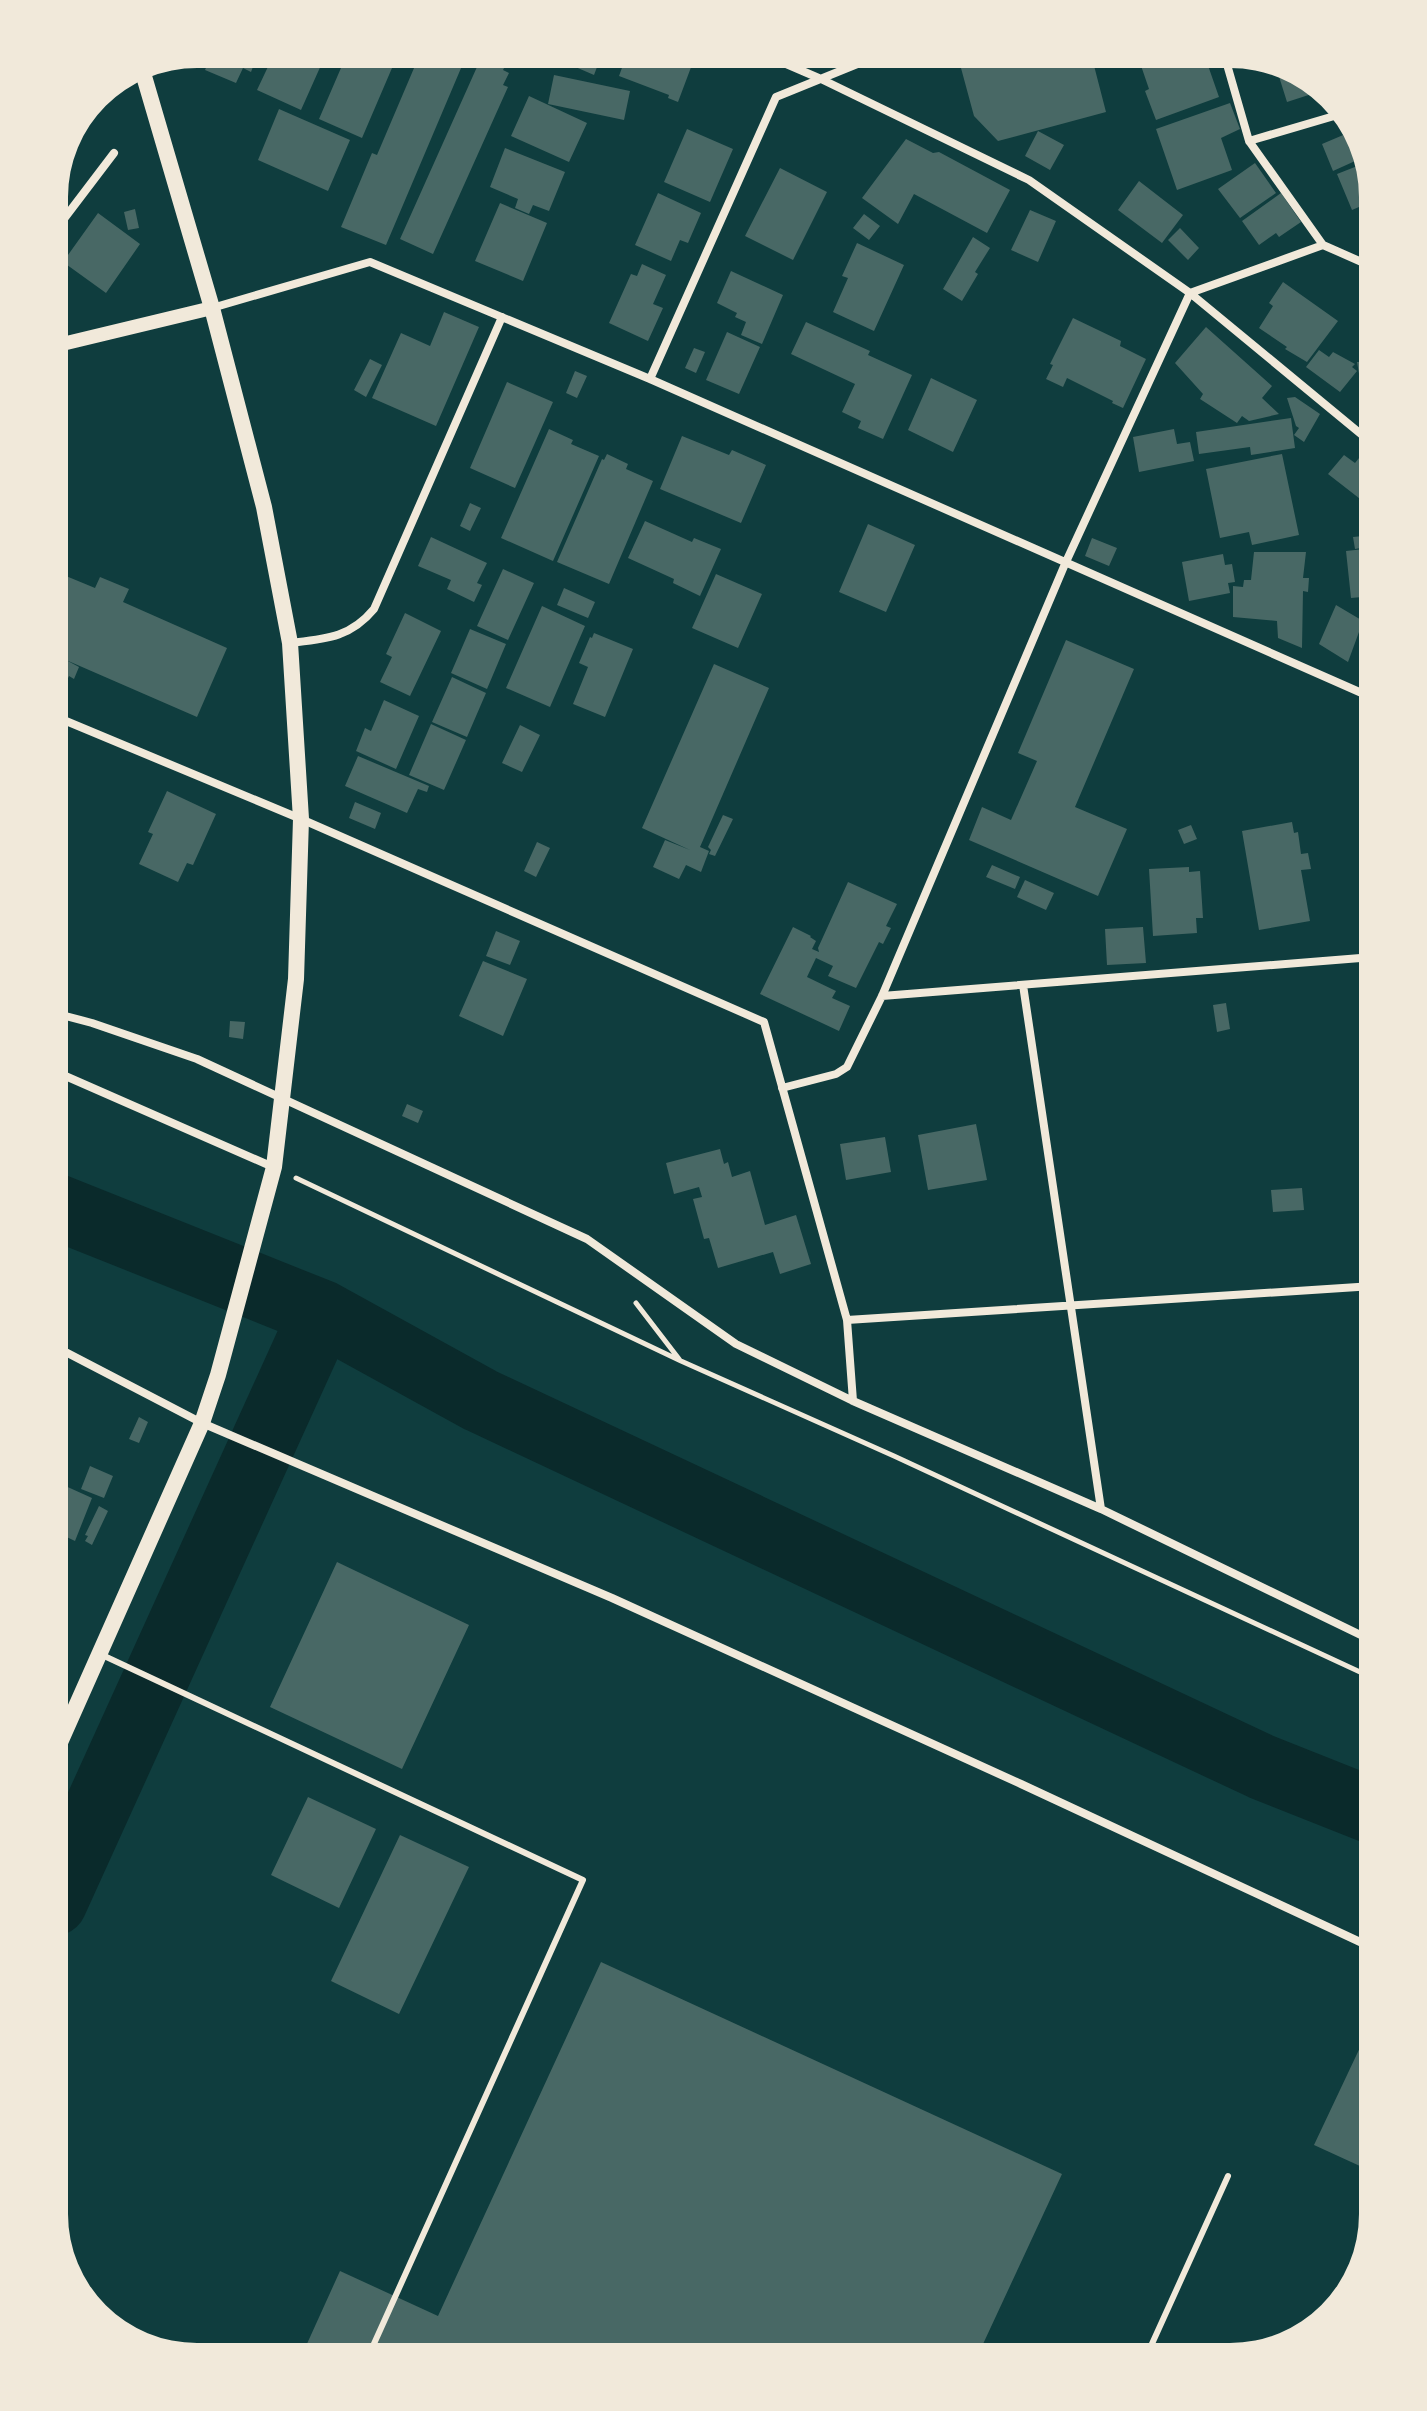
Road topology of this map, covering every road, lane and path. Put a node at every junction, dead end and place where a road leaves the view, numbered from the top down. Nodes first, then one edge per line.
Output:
1 (795, 68) edge
2 (848, 68) edge
3 (1228, 68) edge
4 (821, 79) junction
5 (145, 80) edge
6 (1331, 117) edge
7 (1249, 141) junction
8 (114, 153) dead end
9 (68, 214) edge
10 (1323, 245) junction
11 (1359, 261) edge
12 (1190, 293) junction
13 (212, 308) junction
14 (502, 317) junction
15 (68, 343) edge
16 (650, 379) junction
17 (1359, 432) edge
18 (1065, 564) junction
19 (290, 643) junction
20 (1359, 692) edge
21 (68, 722) edge
22 (301, 819) junction
23 (1359, 958) edge
24 (1023, 985) junction
25 (882, 996) junction
26 (68, 1018) edge
27 (68, 1078) edge
28 (782, 1088) junction
29 (282, 1098) junction
30 (272, 1174) junction
31 (1359, 1287) edge
32 (1071, 1306) junction
33 (847, 1320) junction
34 (68, 1353) edge
35 (853, 1401) junction
36 (202, 1423) junction
37 (1101, 1509) junction
38 (1359, 1634) edge
39 (100, 1654) junction
40 (1359, 1672) edge
41 (68, 1716) edge
42 (1359, 1941) edge
43 (1228, 2176) dead end
44 (374, 2343) edge
45 (1152, 2343) edge

1 - 4 street
2 - 4 street
3 - 7 street
4 - 12 street
4 - 16 street
5 - 13 main road
6 - 7 street
7 - 10 street
8 - 9 street
10 - 11 street
10 - 12 street
12 - 17 street
12 - 18 street
13 - 14 street
13 - 15 street
13 - 19 main road
14 - 16 street
14 - 19 street
16 - 18 street
18 - 20 street
18 - 25 street
19 - 22 main road
21 - 22 street
22 - 28 street
22 - 29 main road
23 - 24 street
24 - 25 street
24 - 32 street
25 - 28 street
26 - 29 street
27 - 30 street
28 - 33 street
29 - 30 main road
29 - 35 street
30 - 36 main road
30 - 40 path
31 - 32 street
32 - 33 street
32 - 37 street
33 - 35 street
34 - 36 street
35 - 37 street
36 - 39 main road
36 - 42 street
37 - 38 street
39 - 41 main road
39 - 44 lane
43 - 45 lane

